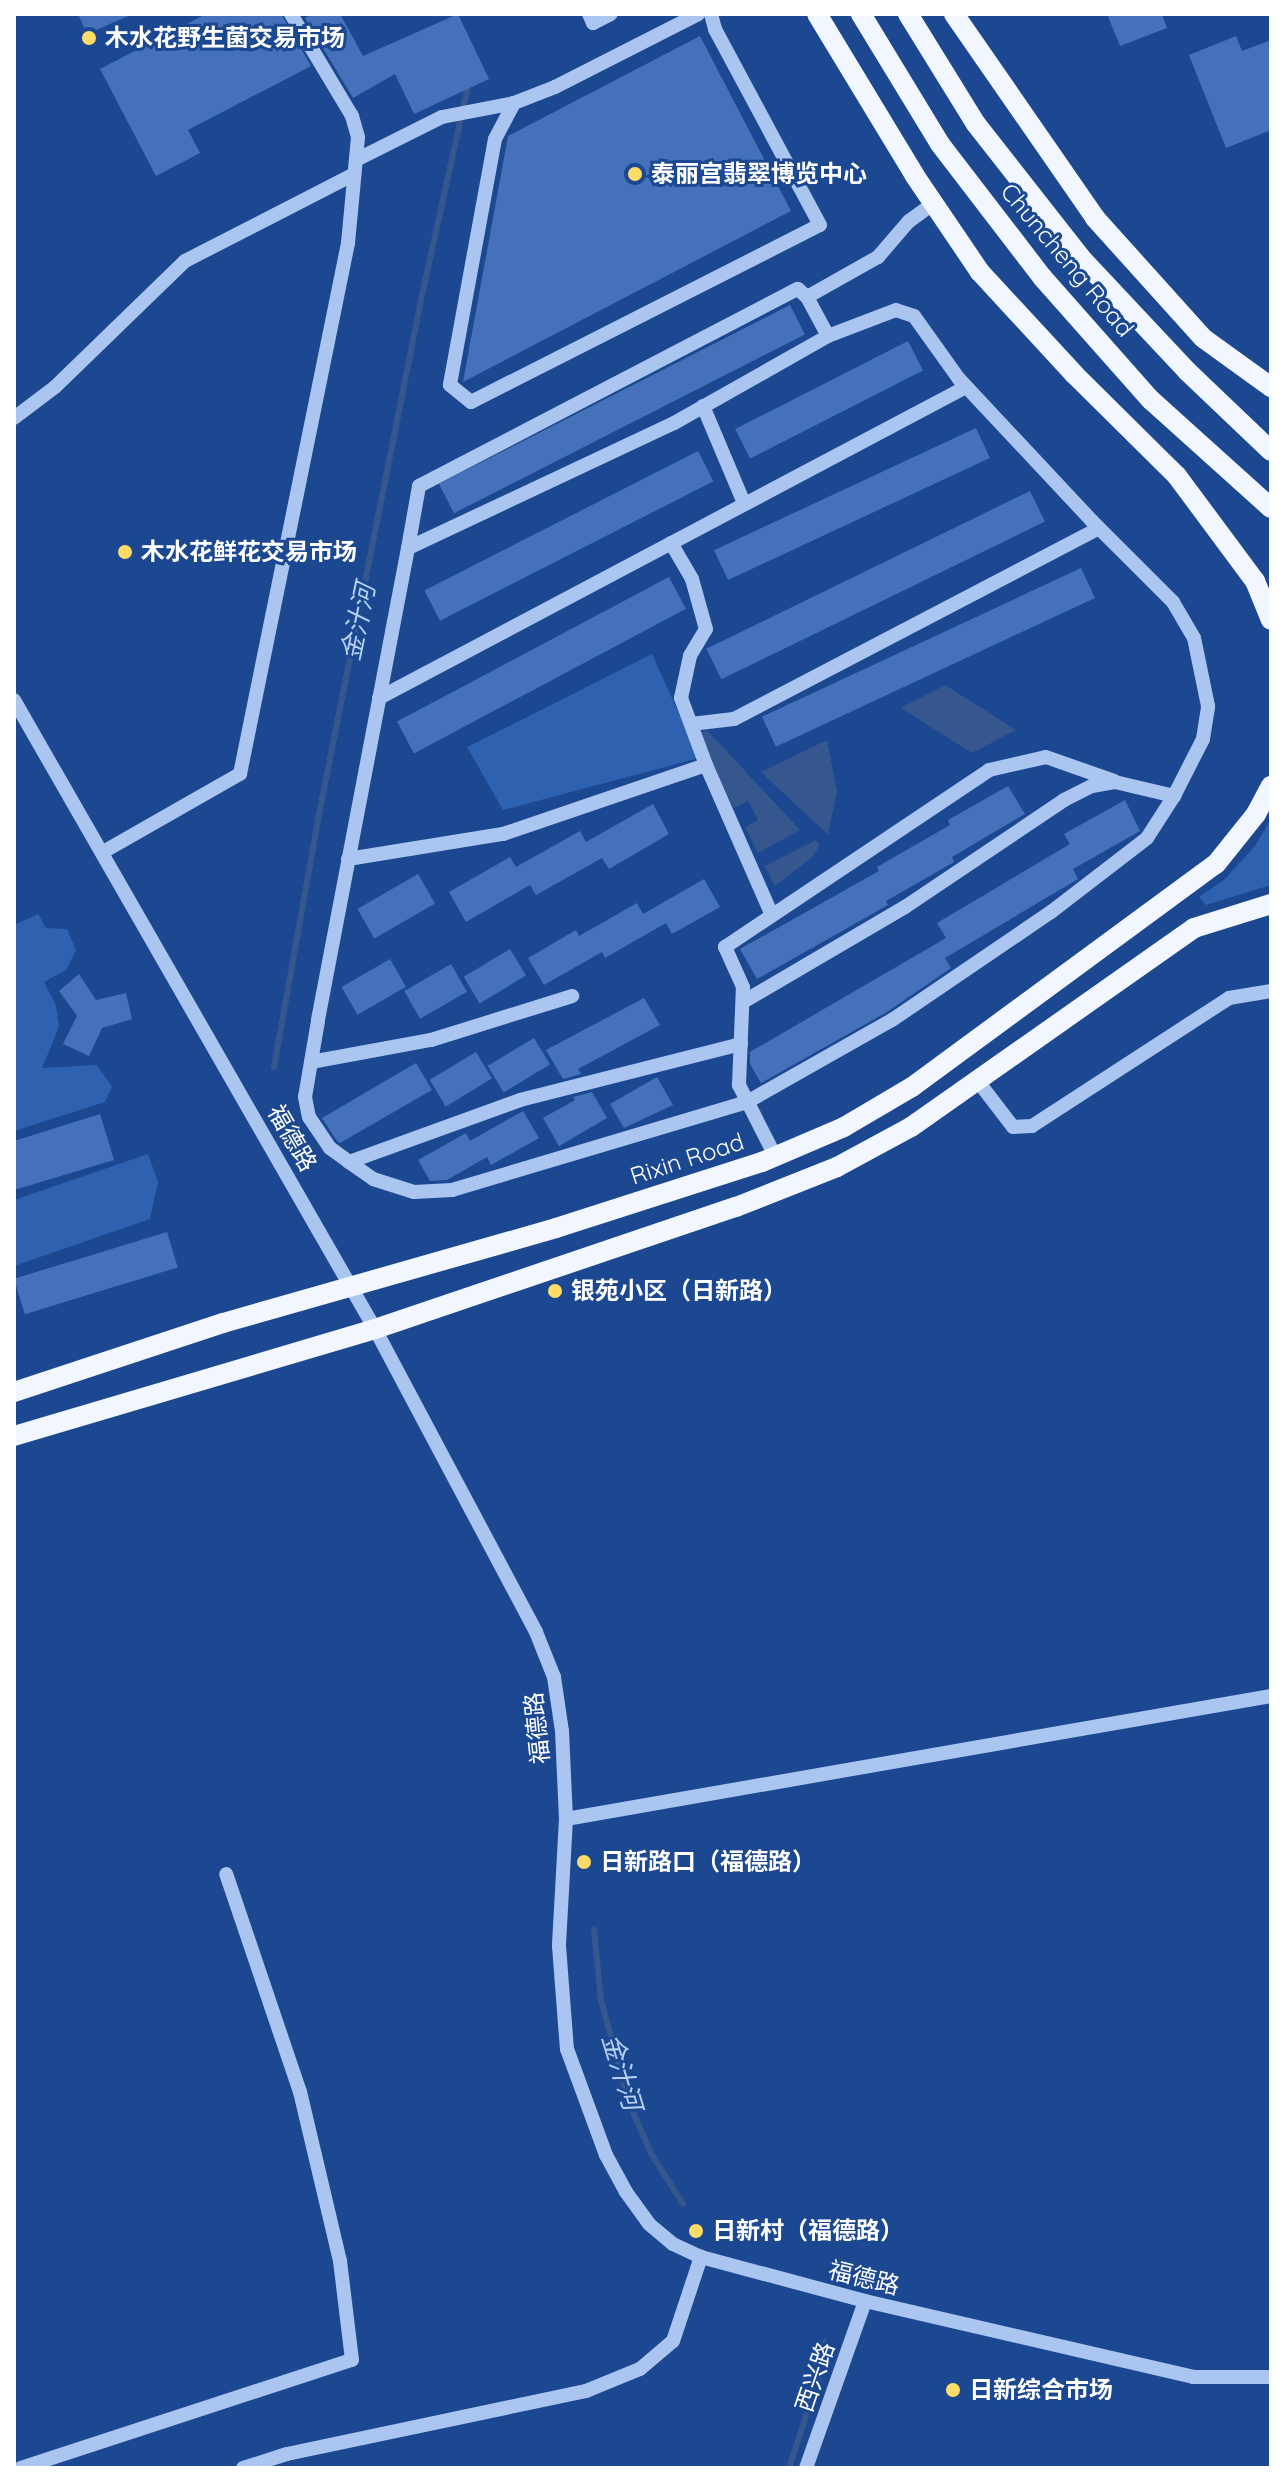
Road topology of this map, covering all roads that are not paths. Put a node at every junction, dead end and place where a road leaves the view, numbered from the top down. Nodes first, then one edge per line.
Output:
1 (291, 14) edge
2 (589, 14) edge
3 (611, 14) edge
4 (698, 14) edge
5 (711, 14) edge
6 (817, 14) edge
7 (861, 14) edge
8 (908, 14) edge
9 (954, 14) edge
10 (514, 103) junction
11 (355, 167) junction
12 (934, 203) junction
13 (807, 297) junction
14 (828, 336) junction
15 (966, 387) junction
16 (1271, 387) edge
17 (703, 406) junction
18 (14, 418) edge
19 (1271, 451) edge
20 (744, 503) junction
21 (1271, 508) edge
22 (1099, 528) junction
23 (671, 543) junction
24 (408, 548) junction
25 (1271, 620) edge
26 (379, 698) junction
27 (14, 700) edge
28 (691, 724) junction
29 (706, 765) junction
30 (1115, 782) junction
31 (1271, 786) edge
32 (1174, 796) junction
33 (103, 852) junction
34 (348, 859) junction
35 (1271, 904) edge
36 (772, 915) junction
37 (1271, 991) edge
38 (572, 996) dead end
39 (743, 1002) junction
40 (741, 1044) junction
41 (311, 1062) junction
42 (977, 1080) junction
43 (747, 1102) junction
44 (775, 1156) junction
45 (349, 1162) junction
46 (351, 1288) junction
47 (375, 1329) junction
48 (14, 1392) edge
49 (14, 1436) edge
50 (1271, 1696) edge
51 (566, 1819) junction
52 (226, 1874) dead end
53 (701, 2257) junction
54 (865, 2301) junction
55 (1271, 2377) edge
56 (21, 2468) edge
57 (243, 2468) edge
58 (806, 2468) edge

1 - 11 street
2 - 3 street
4 - 10 street
5 - 10 street
6 - 12 main road
7 - 21 main road, Chuncheng Road
8 - 19 main road, Chuncheng Road
9 - 16 main road
10 - 11 street
11 - 18 street
11 - 33 street
12 - 13 street
12 - 25 main road
13 - 14 street
13 - 24 street
14 - 15 street
14 - 17 street
15 - 20 street
15 - 22 street
17 - 20 street
17 - 24 street
20 - 23 street
22 - 28 street
22 - 32 street
23 - 26 street
23 - 28 street
24 - 26 street
26 - 34 street
27 - 33 street, 福德路
28 - 29 street
29 - 34 street
29 - 36 street
30 - 32 street
30 - 36 street
30 - 39 street
31 - 44 main road, Rixin Road
32 - 43 street
33 - 46 street, 福德路
34 - 41 street
35 - 42 main road
36 - 39 street
37 - 42 street
38 - 41 street
39 - 40 street
40 - 43 street
40 - 45 street
41 - 45 street
42 - 47 main road
43 - 44 street
43 - 45 street
44 - 46 main road, Rixin Road
46 - 47 street, 福德路
46 - 48 main road, Rixin Road
47 - 49 main road
47 - 51 street, 福德路
50 - 51 street
51 - 53 street, 福德路
52 - 56 street
53 - 54 street, 福德路
53 - 57 street
54 - 55 street, 福德路
54 - 58 street, 西兴路

